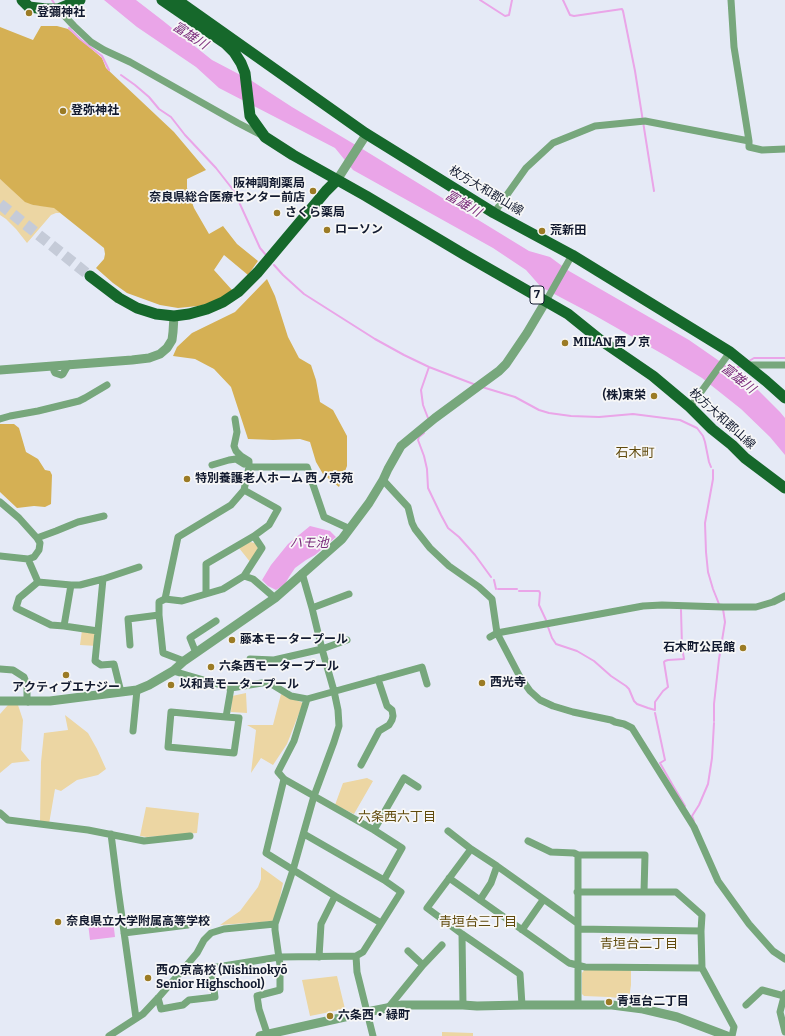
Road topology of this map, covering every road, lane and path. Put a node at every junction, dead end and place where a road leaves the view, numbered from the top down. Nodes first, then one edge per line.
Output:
1 (22, 0) edge
2 (80, 0) edge
3 (162, 0) edge
4 (178, 0) edge
5 (731, 0) edge
6 (58, 9) junction
7 (364, 135) junction
8 (265, 137) junction
9 (748, 141) junction
10 (785, 149) edge
11 (338, 177) junction
12 (494, 212) junction
13 (570, 258) junction
14 (90, 276) tunnel mouth
15 (547, 298) junction
16 (174, 316) junction
17 (728, 354) junction
18 (746, 365) junction
19 (785, 365) edge
20 (0, 370) edge
21 (108, 385) dead end
22 (785, 398) edge
23 (690, 407) junction
24 (0, 419) edge
25 (235, 419) dead end
26 (212, 465) dead end
27 (249, 467) junction
28 (383, 480) junction
29 (785, 488) edge
30 (244, 490) junction
31 (0, 502) edge
32 (104, 516) dead end
33 (350, 529) junction
34 (254, 536) junction
35 (37, 538) junction
36 (0, 556) edge
37 (28, 559) junction
38 (139, 567) dead end
39 (302, 574) junction
40 (244, 576) junction
41 (103, 579) junction
42 (38, 582) junction
43 (71, 585) junction
44 (206, 594) junction
45 (349, 594) dead end
46 (785, 596) edge
47 (275, 598) junction
48 (165, 599) junction
49 (312, 608) junction
50 (158, 615) junction
51 (216, 621) dead end
52 (64, 626) junction
53 (98, 631) junction
54 (497, 633) junction
55 (490, 638) dead end
56 (347, 640) dead end
57 (130, 645) dead end
58 (322, 649) junction
59 (196, 653) junction
60 (250, 659) dead end
61 (184, 661) junction
62 (0, 669) edge
63 (173, 671) junction
64 (378, 679) junction
65 (427, 684) dead end
66 (231, 688) junction
67 (137, 690) junction
68 (334, 691) junction
69 (121, 692) junction
70 (307, 699) junction
71 (28, 702) junction
72 (1, 703) edge
73 (226, 717) junction
74 (133, 731) dead end
75 (361, 765) dead end
76 (284, 780) junction
77 (418, 787) dead end
78 (314, 796) junction
79 (0, 812) edge
80 (374, 830) junction
81 (448, 831) dead end
82 (111, 834) junction
83 (304, 834) junction
84 (190, 836) dead end
85 (528, 841) dead end
86 (471, 849) junction
87 (578, 855) junction
88 (497, 866) junction
89 (293, 870) junction
90 (449, 878) junction
91 (384, 880) junction
92 (577, 892) junction
93 (644, 892) junction
94 (336, 896) junction
95 (480, 900) junction
96 (543, 900) junction
97 (381, 923) junction
98 (275, 924) junction
99 (188, 925) dead end
100 (578, 926) junction
101 (522, 930) junction
102 (701, 931) junction
103 (124, 933) junction
104 (462, 934) junction
105 (442, 945) dead end
106 (408, 951) dead end
107 (356, 956) junction
108 (319, 957) junction
109 (279, 958) junction
110 (785, 959) edge
111 (423, 965) junction
112 (578, 965) junction
113 (211, 968) junction
114 (702, 968) junction
115 (182, 971) junction
116 (785, 995) edge
117 (158, 998) junction
118 (522, 1004) junction
119 (463, 1005) junction
120 (578, 1005) junction
121 (746, 1005) dead end
122 (388, 1008) junction
123 (367, 1012) junction
124 (136, 1018) junction
125 (785, 1032) edge
126 (108, 1036) edge
127 (265, 1036) edge
128 (373, 1036) edge
129 (727, 1036) edge
130 (732, 1036) edge

1 - 6 main road
2 - 6 main road
3 - 8 main road, 枚方大和郡山線 / 7
4 - 7 main road, 枚方大和郡山線
5 - 9 street
6 - 8 street
7 - 11 street
7 - 12 main road, 枚方大和郡山線
8 - 11 main road, 枚方大和郡山線 / 7
9 - 10 street
9 - 12 street
11 - 15 main road, 枚方大和郡山線 / 7
11 - 16 main road
12 - 13 main road, 枚方大和郡山線
13 - 15 street
13 - 17 main road, 枚方大和郡山線
14 - 16 main road
15 - 23 main road, 枚方大和郡山線 / 7
15 - 28 street
16 - 20 street
17 - 18 main road, 枚方大和郡山線
17 - 23 street
18 - 19 street
18 - 22 main road, 枚方大和郡山線
21 - 24 street
23 - 29 main road, 枚方大和郡山線 / 7
25 - 27 street
26 - 27 street
27 - 30 street
27 - 33 street
28 - 33 street
28 - 54 street
30 - 34 street
30 - 48 street
31 - 35 street
32 - 35 street
33 - 39 street
34 - 40 street
34 - 44 street
35 - 37 street
36 - 37 street
37 - 42 street
38 - 41 street
39 - 47 street
39 - 49 street
40 - 44 street
40 - 47 street
41 - 43 street
41 - 53 street
42 - 43 street
42 - 52 street
43 - 52 street
44 - 48 street
45 - 49 street
46 - 54 street
47 - 59 street
48 - 50 street
49 - 58 street
50 - 57 street
50 - 61 street
51 - 59 street
52 - 53 street
53 - 69 street
54 - 55 street
54 - 110 street
56 - 58 street
58 - 60 street
58 - 68 street
59 - 61 street
61 - 63 street
62 - 71 street
63 - 66 street
63 - 67 street
64 - 65 street
64 - 68 street
64 - 75 street
66 - 70 street
66 - 73 street
67 - 69 street
67 - 74 street
68 - 70 street
68 - 78 street
69 - 71 street
70 - 76 street
71 - 72 street
73 - 73 street
76 - 78 street
76 - 89 street
77 - 80 street
78 - 80 street
78 - 83 street
79 - 82 street
80 - 91 street
81 - 86 street
82 - 84 street
82 - 103 street
83 - 89 street
83 - 91 street
85 - 87 street
86 - 88 street
86 - 90 street
87 - 92 street
87 - 93 street
88 - 95 street
88 - 96 street
89 - 94 street
89 - 98 street
90 - 95 street
90 - 104 street
91 - 97 street
92 - 93 street
92 - 100 street
93 - 102 street
94 - 97 street
94 - 108 street
95 - 101 street
96 - 100 street
96 - 101 street
97 - 107 street
98 - 109 street
98 - 115 street
99 - 103 street
100 - 102 street
100 - 112 street
101 - 112 street
102 - 114 street
103 - 124 street
104 - 118 street
104 - 119 street
105 - 111 street
106 - 111 street
107 - 108 street
107 - 123 street
108 - 109 street
109 - 113 street
109 - 127 street
111 - 122 street
112 - 114 street
112 - 120 street
113 - 115 street
113 - 117 street
114 - 130 street
115 - 117 street
116 - 121 street
116 - 125 street
117 - 124 street
118 - 119 street
118 - 120 street
119 - 122 street
120 - 129 street
122 - 123 street
123 - 127 street
123 - 128 street
124 - 126 street

